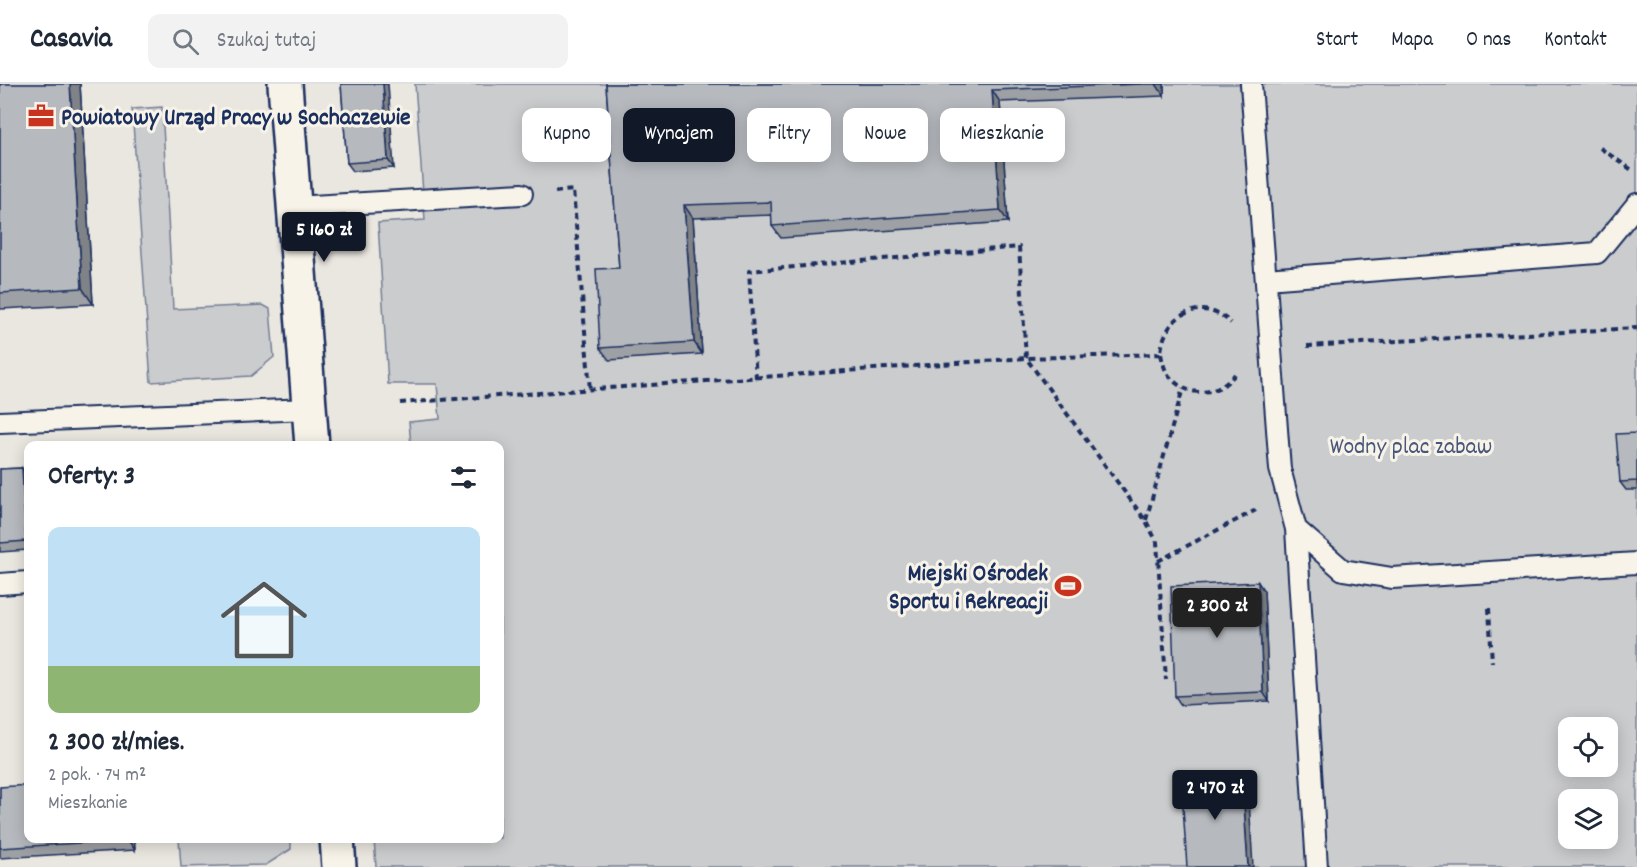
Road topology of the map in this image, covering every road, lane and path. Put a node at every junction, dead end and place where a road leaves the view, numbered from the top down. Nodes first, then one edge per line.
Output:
1 (285, 84) edge
2 (1251, 84) edge
3 (1600, 148) dead end
4 (1637, 174) edge
5 (522, 194) joint
6 (1637, 204) edge
7 (294, 207) junction
8 (1266, 279) junction
9 (1637, 328) edge
10 (1272, 348) junction
11 (1243, 350) junction
12 (1161, 354) junction
13 (1026, 358) junction
14 (756, 378) junction
15 (1183, 388) junction
16 (590, 390) junction
17 (400, 403) dead end
18 (309, 409) junction
19 (0, 422) edge
20 (312, 441) edge
21 (1289, 501) junction
22 (1146, 521) junction
23 (1296, 529) junction
24 (1158, 561) junction
25 (1637, 562) edge
26 (1487, 571) junction
27 (24, 582) edge
28 (0, 584) edge
29 (1492, 663) dead end
30 (1166, 680) dead end
31 (337, 843) edge
32 (339, 867) edge
33 (1317, 867) edge

1 - 7 street
2 - 8 lane
3 - 4 path
5 - 7 lane
5 - 16 path
6 - 8 lane
7 - 18 street
8 - 10 lane
9 - 10 path
10 - 11 path
10 - 21 lane
11 - 12 path
11 - 15 path
12 - 13 path
12 - 15 path
13 - 14 path
13 - 14 path
13 - 22 path
14 - 16 path
15 - 22 path
16 - 17 path
18 - 19 lane
18 - 20 street
21 - 23 lane
21 - 24 path
22 - 24 path
23 - 26 lane
23 - 33 lane
24 - 30 path
25 - 26 lane
26 - 29 path
27 - 28 lane
31 - 32 street

